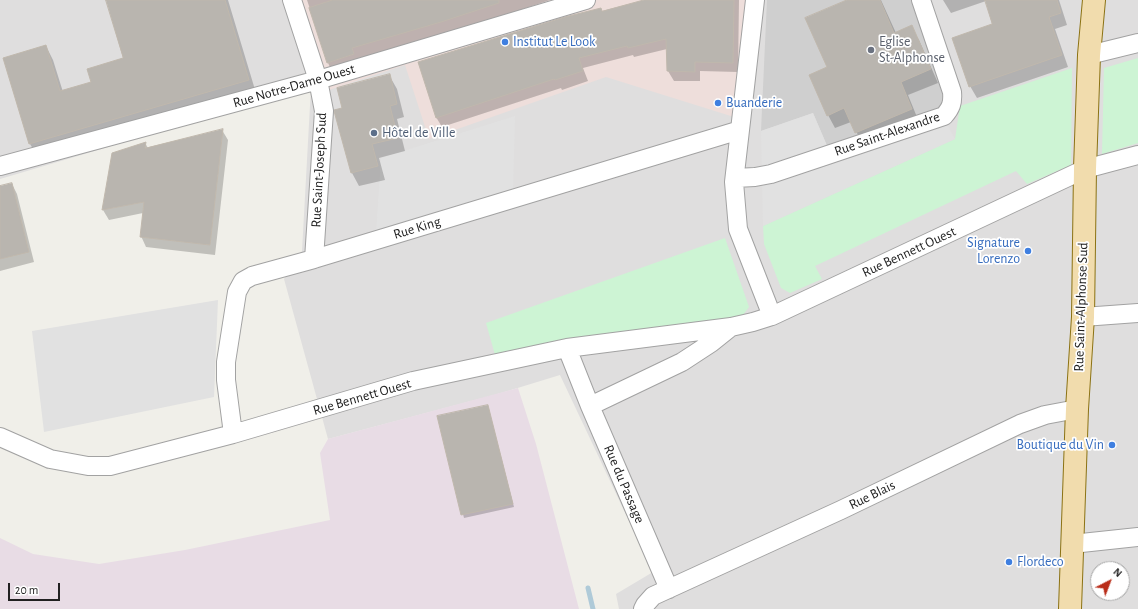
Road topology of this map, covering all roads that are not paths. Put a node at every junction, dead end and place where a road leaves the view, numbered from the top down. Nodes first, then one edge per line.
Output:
1 (292, 0) edge
2 (586, 0) edge
3 (754, 0) edge
4 (921, 0) edge
5 (1093, 2) edge
6 (1138, 43) edge
7 (1089, 55) junction
8 (318, 80) junction
9 (740, 130) junction
10 (1138, 155) edge
11 (0, 166) edge
12 (1085, 170) junction
13 (735, 178) junction
14 (314, 260) junction
15 (1138, 313) edge
16 (772, 316) junction
17 (1083, 317) junction
18 (731, 327) junction
19 (567, 348) junction
20 (590, 406) junction
21 (1077, 409) junction
22 (233, 434) junction
23 (0, 437) edge
24 (1138, 537) edge
25 (1072, 544) junction
26 (669, 589) junction
27 (643, 609) edge
28 (1070, 609) edge

1 - 8 street, Rue Saint-Joseph Sud
2 - 8 street, Rue Notre-Dame Ouest
3 - 9 street
4 - 13 street, Rue Saint-Alexandre
5 - 7 main road, Rue Saint-Alphonse Sud
6 - 7 street
7 - 12 main road, Rue Saint-Alphonse Sud
8 - 11 street, Rue Notre-Dame Ouest
8 - 14 street, Rue Saint-Joseph Sud
9 - 13 street
9 - 14 street, Rue King
10 - 12 street, Rue Bennett Ouest
12 - 16 street, Rue Bennett Ouest
12 - 17 main road, Rue Saint-Alphonse Sud
13 - 16 street
14 - 22 street, Rue King
15 - 17 street
16 - 18 street, Rue Bennett Ouest
17 - 21 main road, Rue Saint-Alphonse Sud
18 - 19 street, Rue Bennett Ouest
18 - 20 street, Rue Bennett Ouest
19 - 20 street, Rue du Passage
19 - 22 street, Rue Bennett Ouest
20 - 26 street, Rue du Passage
21 - 25 main road, Rue Saint-Alphonse Sud
21 - 26 street, Rue Blais
22 - 23 street, Rue Bennett Ouest
24 - 25 street
25 - 28 main road, Rue Saint-Alphonse Sud
26 - 27 street

